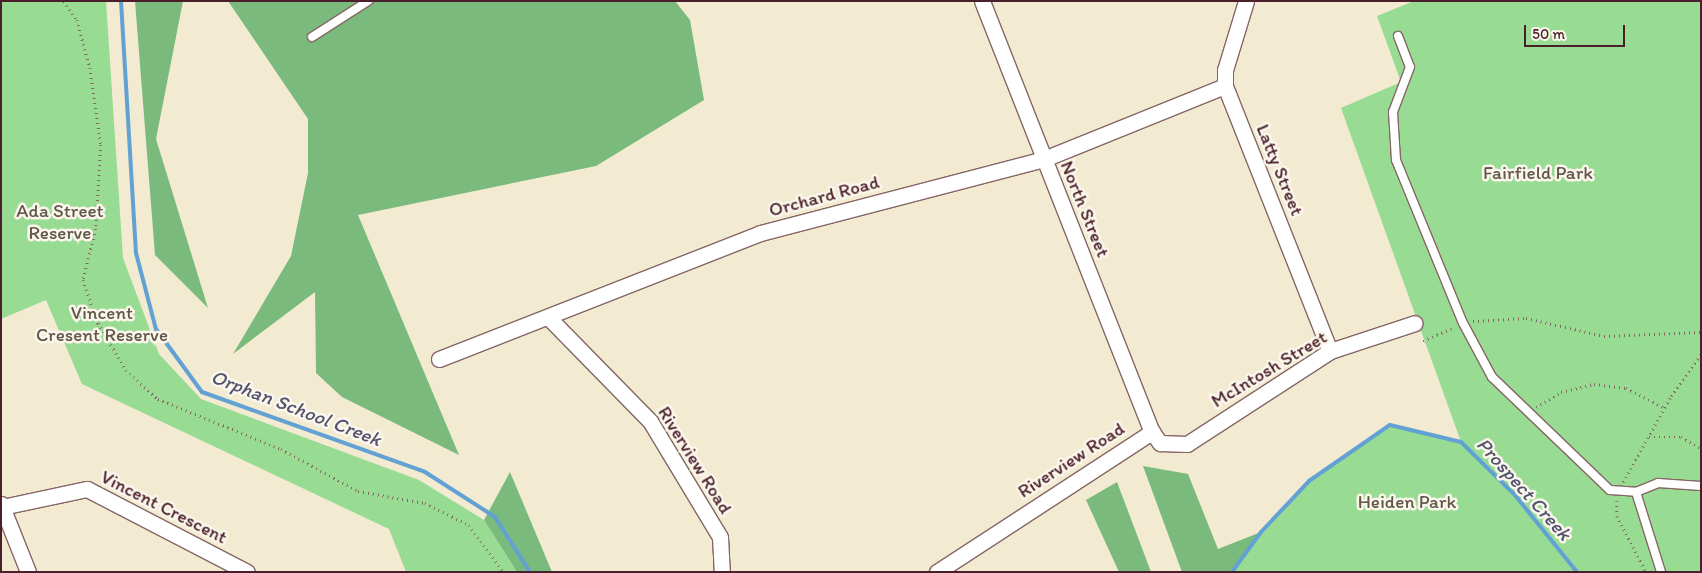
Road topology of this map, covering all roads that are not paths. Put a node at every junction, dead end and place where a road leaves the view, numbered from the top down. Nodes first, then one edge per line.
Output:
1 (368, 1) edge
2 (982, 1) edge
3 (1246, 1) edge
4 (1398, 36) dead end
5 (312, 37) dead end
6 (1225, 86) junction
7 (1044, 160) junction
8 (548, 317) junction
9 (1415, 323) dead end
10 (1330, 351) junction
11 (439, 359) dead end
12 (1152, 432) junction
13 (1701, 486) edge
14 (1636, 492) junction
15 (2, 506) edge
16 (28, 572) edge
17 (247, 572) edge
18 (722, 572) edge
19 (937, 572) edge
20 (1661, 572) edge

1 - 5 lane
2 - 7 street, North Street
3 - 6 street, Latty Street
4 - 14 lane
6 - 7 street, Orchard Road
6 - 10 street, Latty Street
7 - 8 street, Orchard Road
7 - 12 street, North Street
8 - 11 street, Orchard Road
8 - 18 street, Riverview Road
9 - 10 street, McIntosh Street
10 - 12 street, McIntosh Street
12 - 19 street, Riverview Road
13 - 14 lane
14 - 20 lane
15 - 16 street
15 - 17 street, Vincent Crescent

